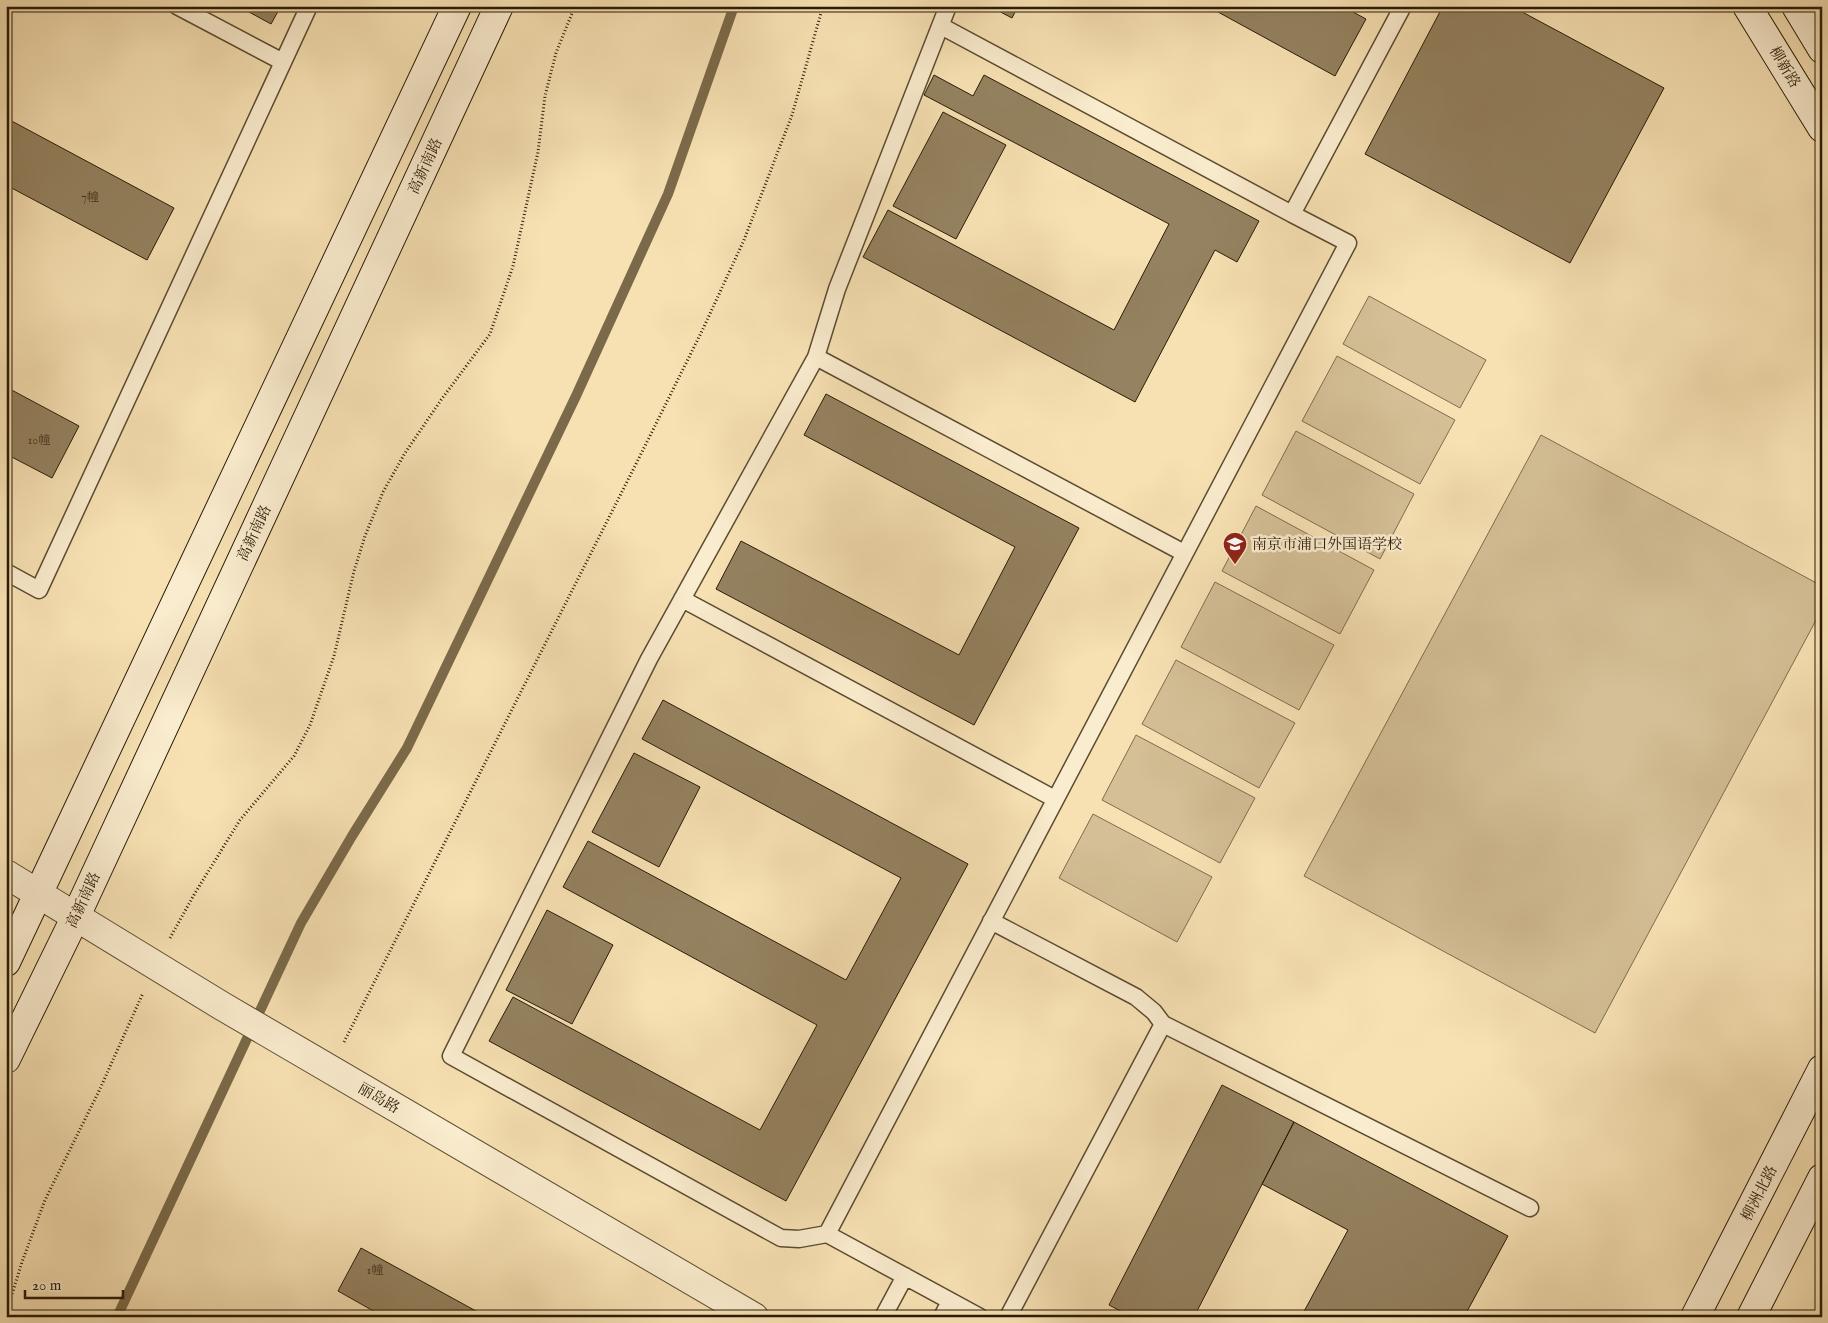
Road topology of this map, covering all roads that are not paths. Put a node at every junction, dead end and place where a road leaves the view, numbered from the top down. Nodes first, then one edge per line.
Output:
1 (177, 6) edge
2 (309, 6) edge
3 (457, 6) edge
4 (499, 6) edge
5 (948, 6) edge
6 (1403, 6) edge
7 (1747, 6) edge
8 (1796, 6) edge
9 (941, 26) junction
10 (1822, 49) edge
11 (283, 62) junction
12 (1822, 128) edge
13 (1292, 214) junction
14 (816, 357) junction
15 (1184, 553) junction
16 (6, 572) edge
17 (682, 599) junction
18 (1055, 799) junction
19 (6, 874) edge
20 (38, 893) junction
21 (76, 916) junction
22 (991, 921) junction
23 (6, 962) edge
24 (1164, 1024) junction
25 (6, 1059) edge
26 (1822, 1069) edge
27 (1822, 1178) edge
28 (1530, 1208) dead end
29 (826, 1234) junction
30 (904, 1276) junction
31 (950, 1300) junction
32 (754, 1317) edge
33 (884, 1317) edge
34 (942, 1317) edge
35 (980, 1317) edge
36 (1008, 1317) edge
37 (1695, 1317) edge
38 (1751, 1317) edge

1 - 11 lane
2 - 11 lane
3 - 20 main road
4 - 21 main road, 高新南路
5 - 9 lane
6 - 13 lane
7 - 12 main road, 柳新路
8 - 10 main road
9 - 13 lane
9 - 14 lane
11 - 16 lane
13 - 15 lane
14 - 15 lane
14 - 17 lane
15 - 18 lane
17 - 18 lane
17 - 29 lane
18 - 22 lane
19 - 20 main road, 丽岛路
20 - 21 main road, 丽岛路
20 - 23 main road
21 - 25 main road, 高新南路
21 - 32 main road, 丽岛路
22 - 24 lane
22 - 29 lane
24 - 28 lane
24 - 36 lane
26 - 37 main road, 柳洲北路
27 - 38 main road
29 - 30 lane
30 - 31 lane
30 - 33 lane
31 - 34 lane
31 - 35 lane

